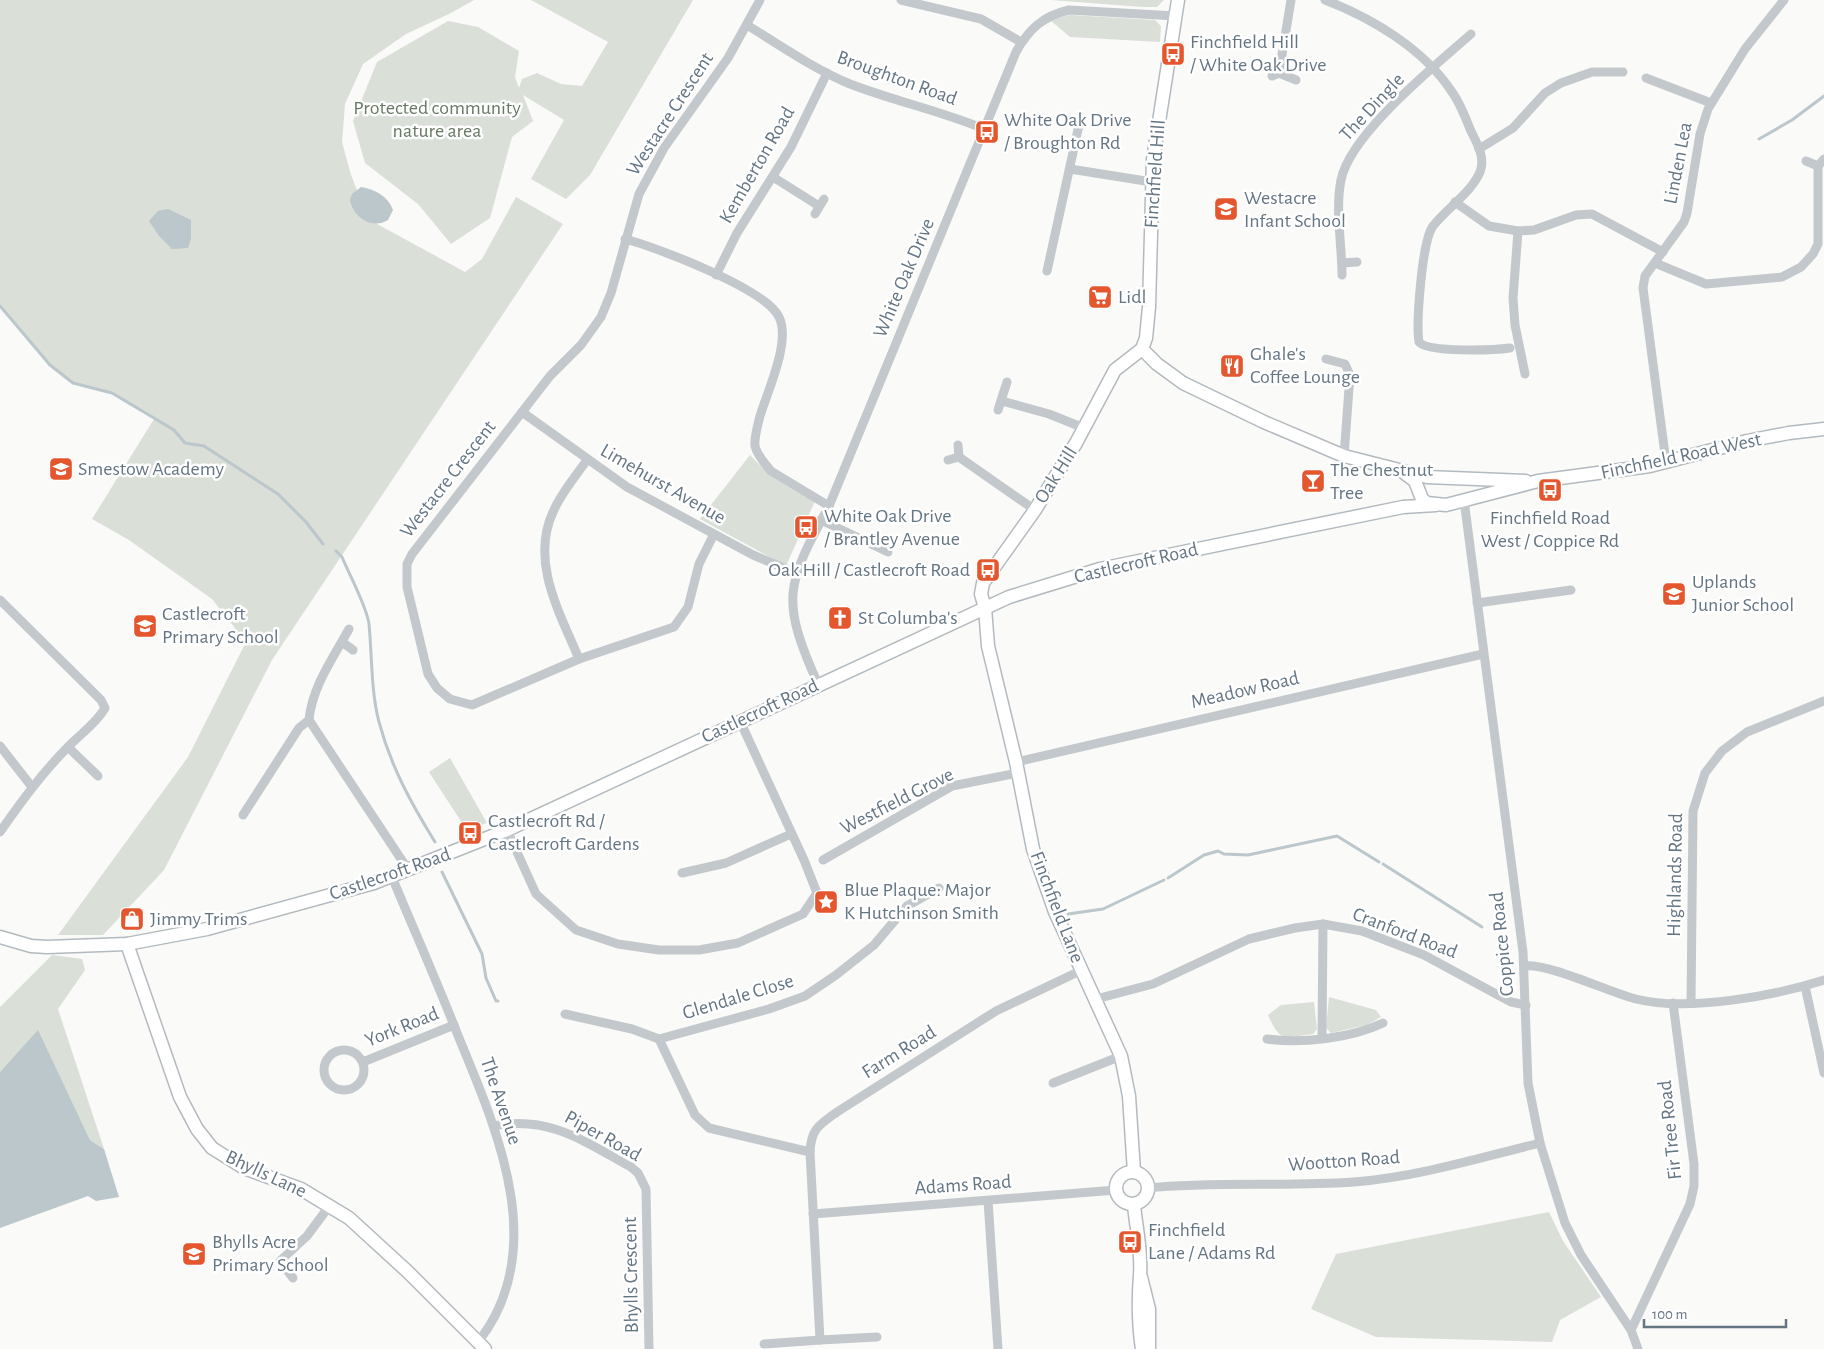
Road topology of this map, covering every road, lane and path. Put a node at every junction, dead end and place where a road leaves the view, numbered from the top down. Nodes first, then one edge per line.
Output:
1 (760, 0) edge
2 (901, 0) edge
3 (1178, 0) edge
4 (1291, 0) edge
5 (1325, 0) edge
6 (1784, 0) edge
7 (1176, 16) junction
8 (747, 25) junction
9 (1471, 34) dead end
10 (1021, 42) junction
11 (1433, 68) junction
12 (827, 72) junction
13 (1623, 72) dead end
14 (1646, 78) dead end
15 (1296, 80) dead end
16 (1711, 102) junction
17 (1079, 125) dead end
18 (984, 130) junction
19 (1479, 149) junction
20 (1806, 161) dead end
21 (1821, 162) edge
22 (1070, 169) junction
23 (773, 177) junction
24 (1152, 182) junction
25 (1455, 202) junction
26 (819, 207) dead end
27 (1518, 231) junction
28 (625, 239) junction
29 (1663, 252) junction
30 (1357, 262) dead end
31 (1342, 263) junction
32 (1655, 263) junction
33 (1047, 270) dead end
34 (716, 275) junction
35 (1342, 275) dead end
36 (1510, 348) dead end
37 (1142, 349) junction
38 (1326, 359) dead end
39 (1526, 374) dead end
40 (1007, 382) dead end
41 (522, 412) junction
42 (1084, 428) junction
43 (1824, 429) edge
44 (958, 445) dead end
45 (1344, 456) junction
46 (959, 457) junction
47 (587, 460) junction
48 (948, 460) dead end
49 (1666, 462) junction
50 (1403, 472) junction
51 (1427, 477) junction
52 (1457, 478) junction
53 (1538, 481) junction
54 (1418, 489) junction
55 (1458, 502) junction
56 (1436, 505) junction
57 (829, 506) junction
58 (1403, 507) junction
59 (1034, 510) junction
60 (821, 520) junction
61 (714, 534) junction
62 (888, 552) dead end
63 (796, 572) junction
64 (1572, 590) dead end
65 (0, 600) edge
66 (1477, 603) junction
67 (985, 608) junction
68 (349, 629) dead end
69 (342, 642) junction
70 (353, 650) dead end
71 (1483, 654) junction
72 (579, 660) junction
73 (818, 684) junction
74 (1824, 701) edge
75 (309, 720) junction
76 (740, 720) junction
77 (0, 746) edge
78 (68, 747) junction
79 (1017, 767) junction
80 (98, 776) dead end
81 (32, 787) junction
82 (243, 815) dead end
83 (508, 830) junction
84 (0, 832) edge
85 (792, 834) junction
86 (823, 860) dead end
87 (409, 871) junction
88 (682, 873) dead end
89 (392, 877) junction
90 (940, 888) dead end
91 (1323, 924) junction
92 (0, 936) edge
93 (127, 944) junction
94 (1524, 966) junction
95 (1082, 970) junction
96 (1824, 980) edge
97 (1805, 986) junction
98 (1096, 999) junction
99 (1674, 1003) junction
100 (1691, 1003) junction
101 (1526, 1005) junction
102 (565, 1014) dead end
103 (1383, 1023) dead end
104 (454, 1025) junction
105 (1322, 1038) junction
106 (659, 1039) junction
107 (1267, 1039) dead end
108 (1121, 1056) junction
109 (363, 1062) junction
110 (1824, 1072) edge
111 (1053, 1082) dead end
112 (494, 1126) junction
113 (1540, 1143) junction
114 (810, 1152) junction
115 (1134, 1172) junction
116 (1148, 1188) junction
117 (1116, 1190) junction
118 (647, 1201) joint
119 (988, 1201) junction
120 (330, 1205) junction
121 (1134, 1205) junction
122 (813, 1214) junction
123 (1140, 1274) junction
124 (294, 1278) dead end
125 (1631, 1330) junction
126 (876, 1337) dead end
127 (820, 1340) junction
128 (764, 1344) dead end
129 (481, 1346) edge
130 (650, 1349) edge
131 (998, 1349) edge
132 (1142, 1349) edge
133 (1149, 1349) edge
134 (1638, 1349) edge

1 - 8 street, Westacre Crescent
2 - 10 street
3 - 7 street, Finchfield Hill
4 - 15 street
5 - 11 street
6 - 16 street, Linden Lea
7 - 10 street, White Oak Drive
7 - 24 street, Finchfield Hill
8 - 12 street, Broughton Road
8 - 28 street, Westacre Crescent
9 - 11 street, The Dingle
10 - 18 street, White Oak Drive
11 - 19 street
11 - 31 street, The Dingle
12 - 18 street, Broughton Road
12 - 23 street, Kemberton Road
13 - 19 street
14 - 16 street
16 - 29 street, Linden Lea
17 - 22 street
18 - 57 street, White Oak Drive
19 - 25 street
20 - 21 street
21 - 32 street
22 - 24 street
22 - 33 street
23 - 26 street
23 - 34 street, Kemberton Road
24 - 37 street, Finchfield Hill
25 - 27 street
25 - 36 street
27 - 29 street
27 - 39 street
28 - 34 street
28 - 41 street, Westacre Crescent
29 - 32 street, Linden Lea
30 - 31 street
31 - 35 street, The Dingle
32 - 49 street, Linden Lea
34 - 57 street
37 - 42 street, Oak Hill
37 - 45 street
38 - 45 street
40 - 42 street
41 - 47 street, Limehurst Avenue
41 - 72 street, Westacre Crescent
42 - 59 street, Oak Hill
43 - 49 street, Finchfield Road West
44 - 46 street
45 - 50 street
46 - 48 street
46 - 59 street
47 - 61 street, Limehurst Avenue
47 - 72 street
49 - 53 street, Finchfield Road West
50 - 51 street, Finchfield Road West
50 - 54 street
51 - 52 street, Finchfield Road West
51 - 54 street
52 - 53 street, Finchfield Road West
52 - 55 street
53 - 55 street, Finchfield Road West
54 - 56 street
54 - 58 street
55 - 56 street, Finchfield Road West
55 - 66 street, Coppice Road
56 - 58 street
57 - 60 street, White Oak Drive
58 - 67 street, Castlecroft Road
59 - 67 street, Oak Hill
60 - 62 street
60 - 63 street, White Oak Drive
61 - 63 street, Limehurst Avenue
61 - 72 street, Westacre Crescent
63 - 73 street, White Oak Drive
64 - 66 street
65 - 78 street
66 - 71 street, Coppice Road
67 - 73 street, Castlecroft Road
67 - 79 street, Finchfield Lane
68 - 69 street
69 - 70 street
69 - 75 street
71 - 79 street, Meadow Road
71 - 94 street, Coppice Road
73 - 76 street, Castlecroft Road
74 - 100 street, Highlands Road
75 - 82 street
75 - 87 street
76 - 83 street, Castlecroft Road
76 - 85 street
77 - 81 street
78 - 80 street
78 - 81 street
79 - 86 street, Westfield Grove
79 - 95 street, Finchfield Lane
81 - 84 street
83 - 85 street
83 - 87 street, Castlecroft Road
85 - 88 street
87 - 89 street, Castlecroft Road
89 - 93 street, Castlecroft Road
89 - 104 street, The Avenue
90 - 106 street, Glendale Close
91 - 98 street, Cranford Road
91 - 101 street, Cranford Road
91 - 105 street
92 - 93 street, Castlecroft Road
93 - 120 street, Bhylls Lane
94 - 99 street
94 - 101 street, Coppice Road
95 - 98 street, Finchfield Lane
95 - 114 street, Farm Road
96 - 97 street
97 - 100 street
97 - 110 street
98 - 108 street, Finchfield Lane
99 - 100 street
99 - 125 street, Fir Tree Road
101 - 113 street, Coppice Road
102 - 106 street
103 - 105 street
104 - 109 street, York Road
104 - 112 street, The Avenue
105 - 107 street
106 - 114 street
108 - 111 street
108 - 115 street, Finchfield Lane
109 - 109 street, York Road
112 - 118 street, Piper Road
112 - 129 street, The Avenue
113 - 116 street, Wootton Road
113 - 125 street, Coppice Road
114 - 122 street, Farm Road
115 - 116 street
115 - 117 street
116 - 121 street
117 - 119 street, Adams Road
117 - 121 street
118 - 130 street, Bhylls Crescent
119 - 122 street, Adams Road
119 - 131 street
120 - 124 street
120 - 129 street, Bhylls Lane
121 - 123 street
122 - 127 street, Farm Road
123 - 132 street
123 - 133 street
125 - 134 street, Coppice Road
126 - 127 street
127 - 128 street

